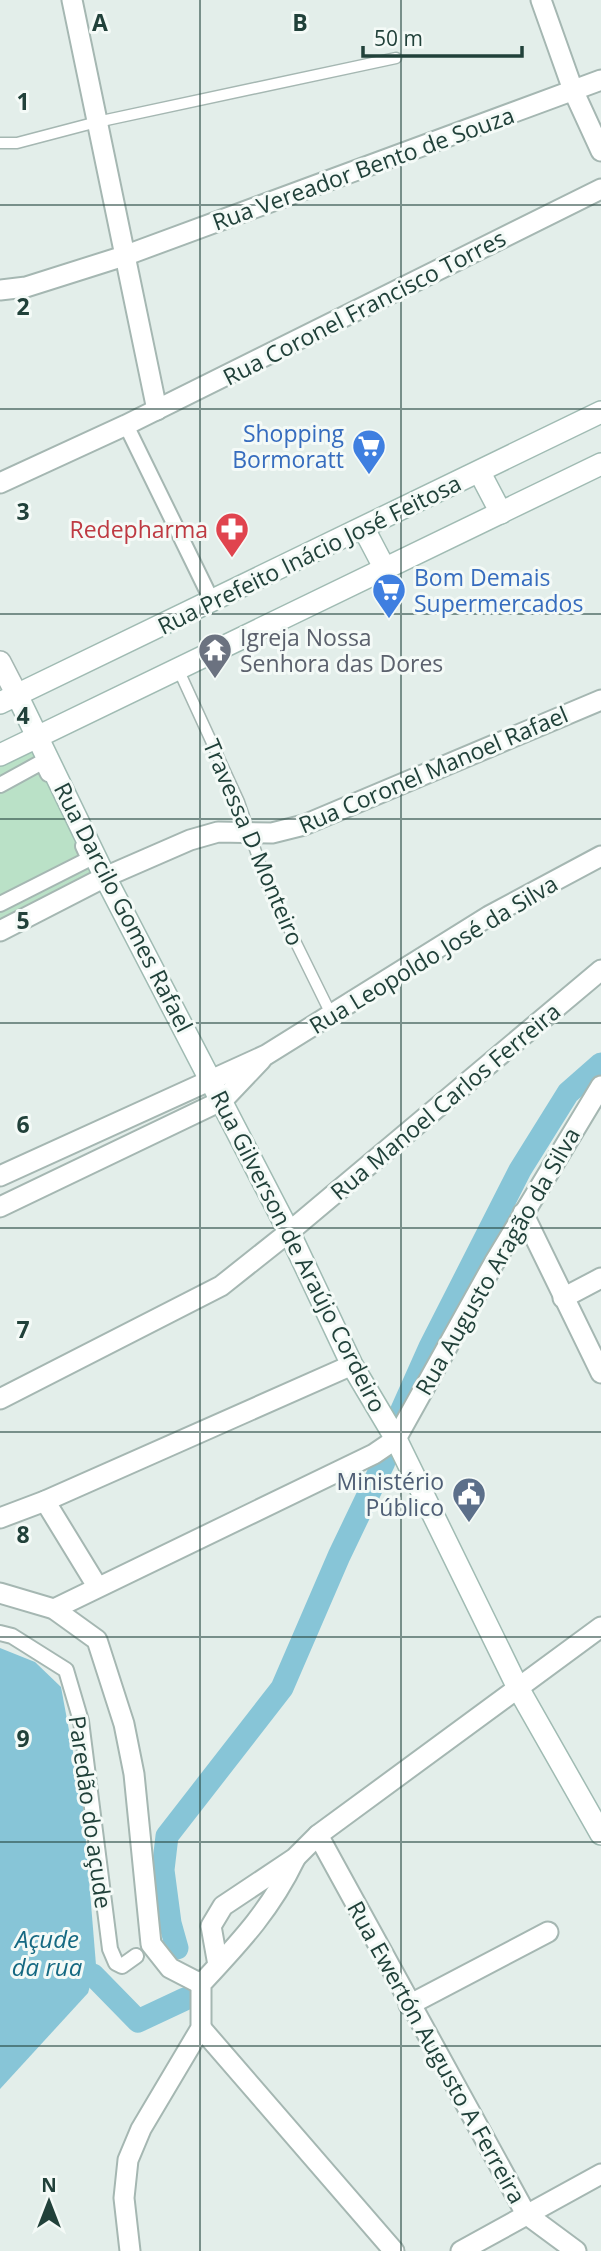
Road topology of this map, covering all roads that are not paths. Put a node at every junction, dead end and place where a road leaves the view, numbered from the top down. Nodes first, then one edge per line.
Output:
1 (72, 0) edge
2 (541, 0) edge
3 (396, 58) dead end
4 (601, 80) edge
5 (573, 90) junction
6 (97, 122) junction
7 (0, 143) edge
8 (601, 152) edge
9 (601, 189) edge
10 (124, 256) junction
11 (0, 290) edge
12 (157, 410) junction
13 (598, 421) edge
14 (126, 425) junction
15 (601, 464) edge
16 (480, 473) junction
17 (0, 483) edge
18 (501, 513) junction
19 (364, 529) junction
20 (385, 569) junction
21 (212, 601) junction
22 (0, 662) edge
23 (179, 671) junction
24 (8, 699) edge
25 (601, 700) edge
26 (38, 737) junction
27 (0, 755) edge
28 (0, 785) edge
29 (250, 831) junction
30 (601, 856) edge
31 (105, 877) junction
32 (0, 904) edge
33 (0, 931) edge
34 (601, 970) edge
35 (330, 1013) junction
36 (267, 1055) junction
37 (211, 1077) junction
38 (601, 1087) edge
39 (223, 1100) junction
40 (0, 1176) edge
41 (0, 1207) edge
42 (523, 1213) junction
43 (289, 1232) junction
44 (601, 1278) edge
45 (563, 1298) junction
46 (352, 1365) junction
47 (601, 1373) edge
48 (0, 1399) edge
49 (396, 1439) junction
50 (45, 1501) junction
51 (0, 1518) edge
52 (97, 1586) junction
53 (0, 1593) edge
54 (54, 1609) junction
55 (601, 1627) edge
56 (0, 1633) edge
57 (518, 1688) junction
58 (601, 1834) edge
59 (318, 1835) junction
60 (295, 1858) junction
61 (548, 1932) dead end
62 (136, 1956) dead end
63 (218, 1965) junction
64 (201, 1984) junction
65 (409, 2005) junction
66 (201, 2028) junction
67 (601, 2174) edge
68 (526, 2214) junction
69 (130, 2251) edge
70 (394, 2251) edge
71 (461, 2251) edge
72 (576, 2251) edge

1 - 6 street
2 - 5 street
3 - 6 lane
4 - 5 street, Rua Vereador Bento de Souza
5 - 8 street
5 - 10 street, Rua Vereador Bento de Souza
6 - 7 lane
6 - 10 street
9 - 12 street, Rua Coronel Francisco Torres
10 - 11 street, Rua Vereador Bento de Souza
10 - 12 street
12 - 14 street, Rua Coronel Francisco Torres
13 - 16 main road, Rua Prefeito Inácio José Feitosa
14 - 17 street, Rua Coronel Francisco Torres
14 - 21 street
15 - 18 main road, Rua Prefeito Inácio José Feitosa
16 - 18 main road
16 - 19 main road, Rua Prefeito Inácio José Feitosa
18 - 20 main road, Rua Prefeito Inácio José Feitosa
19 - 20 main road
19 - 21 main road, Rua Prefeito Inácio José Feitosa
20 - 23 main road, Rua Prefeito Inácio José Feitosa
21 - 24 main road, Rua Prefeito Inácio José Feitosa
22 - 24 main road, Rua Darcilo Gomes Rafael
23 - 26 main road, Rua Prefeito Inácio José Feitosa
23 - 29 lane, Travessa D Monteiro
24 - 26 main road, Rua Darcilo Gomes Rafael
25 - 29 street, Rua Coronel Manoel Rafael
26 - 27 main road, Rua Prefeito Inácio José Feitosa
26 - 31 main road, Rua Darcilo Gomes Rafael
28 - 32 street
29 - 31 street, Rua Coronel Manoel Rafael
29 - 35 lane, Travessa D Monteiro
30 - 35 street, Rua Leopoldo José da Silva
31 - 33 street, Rua Coronel Manoel Rafael
31 - 37 main road, Rua Darcilo Gomes Rafael
34 - 43 street, Rua Manoel Carlos Ferreira
35 - 36 street, Rua Leopoldo José da Silva
36 - 37 street, Rua Leopoldo José da Silva
36 - 39 street, Rua Leopoldo José da Silva
37 - 39 main road, Rua Gilverson de Araújo Cordeiro
37 - 40 street, Rua Leopoldo José da Silva
38 - 42 street, Rua Augusto Aragão da Silva
39 - 41 street
39 - 43 main road, Rua Gilverson de Araújo Cordeiro
42 - 45 street
42 - 49 street, Rua Augusto Aragão da Silva
43 - 46 main road, Rua Gilverson de Araújo Cordeiro
43 - 48 street, Rua Manoel Carlos Ferreira
44 - 45 street
45 - 47 street
46 - 49 main road, Rua Gilverson de Araújo Cordeiro
46 - 50 street
49 - 52 street
49 - 57 main road, Rua Gilverson de Araújo Cordeiro
50 - 51 street
50 - 52 street
52 - 54 street
53 - 54 street
54 - 64 street
55 - 57 street
56 - 62 street, Paredão do açude
57 - 58 main road, Rua Gilverson de Araújo Cordeiro
57 - 59 street
59 - 60 street
59 - 65 street, Rua Ewertón Augusto A Ferreira
60 - 63 street
60 - 63 street
61 - 65 street
63 - 64 street
64 - 66 street
65 - 68 street, Rua Ewertón Augusto A Ferreira
66 - 69 street
66 - 70 street
67 - 68 street
68 - 71 street
68 - 72 street, Rua Ewertón Augusto A Ferreira

